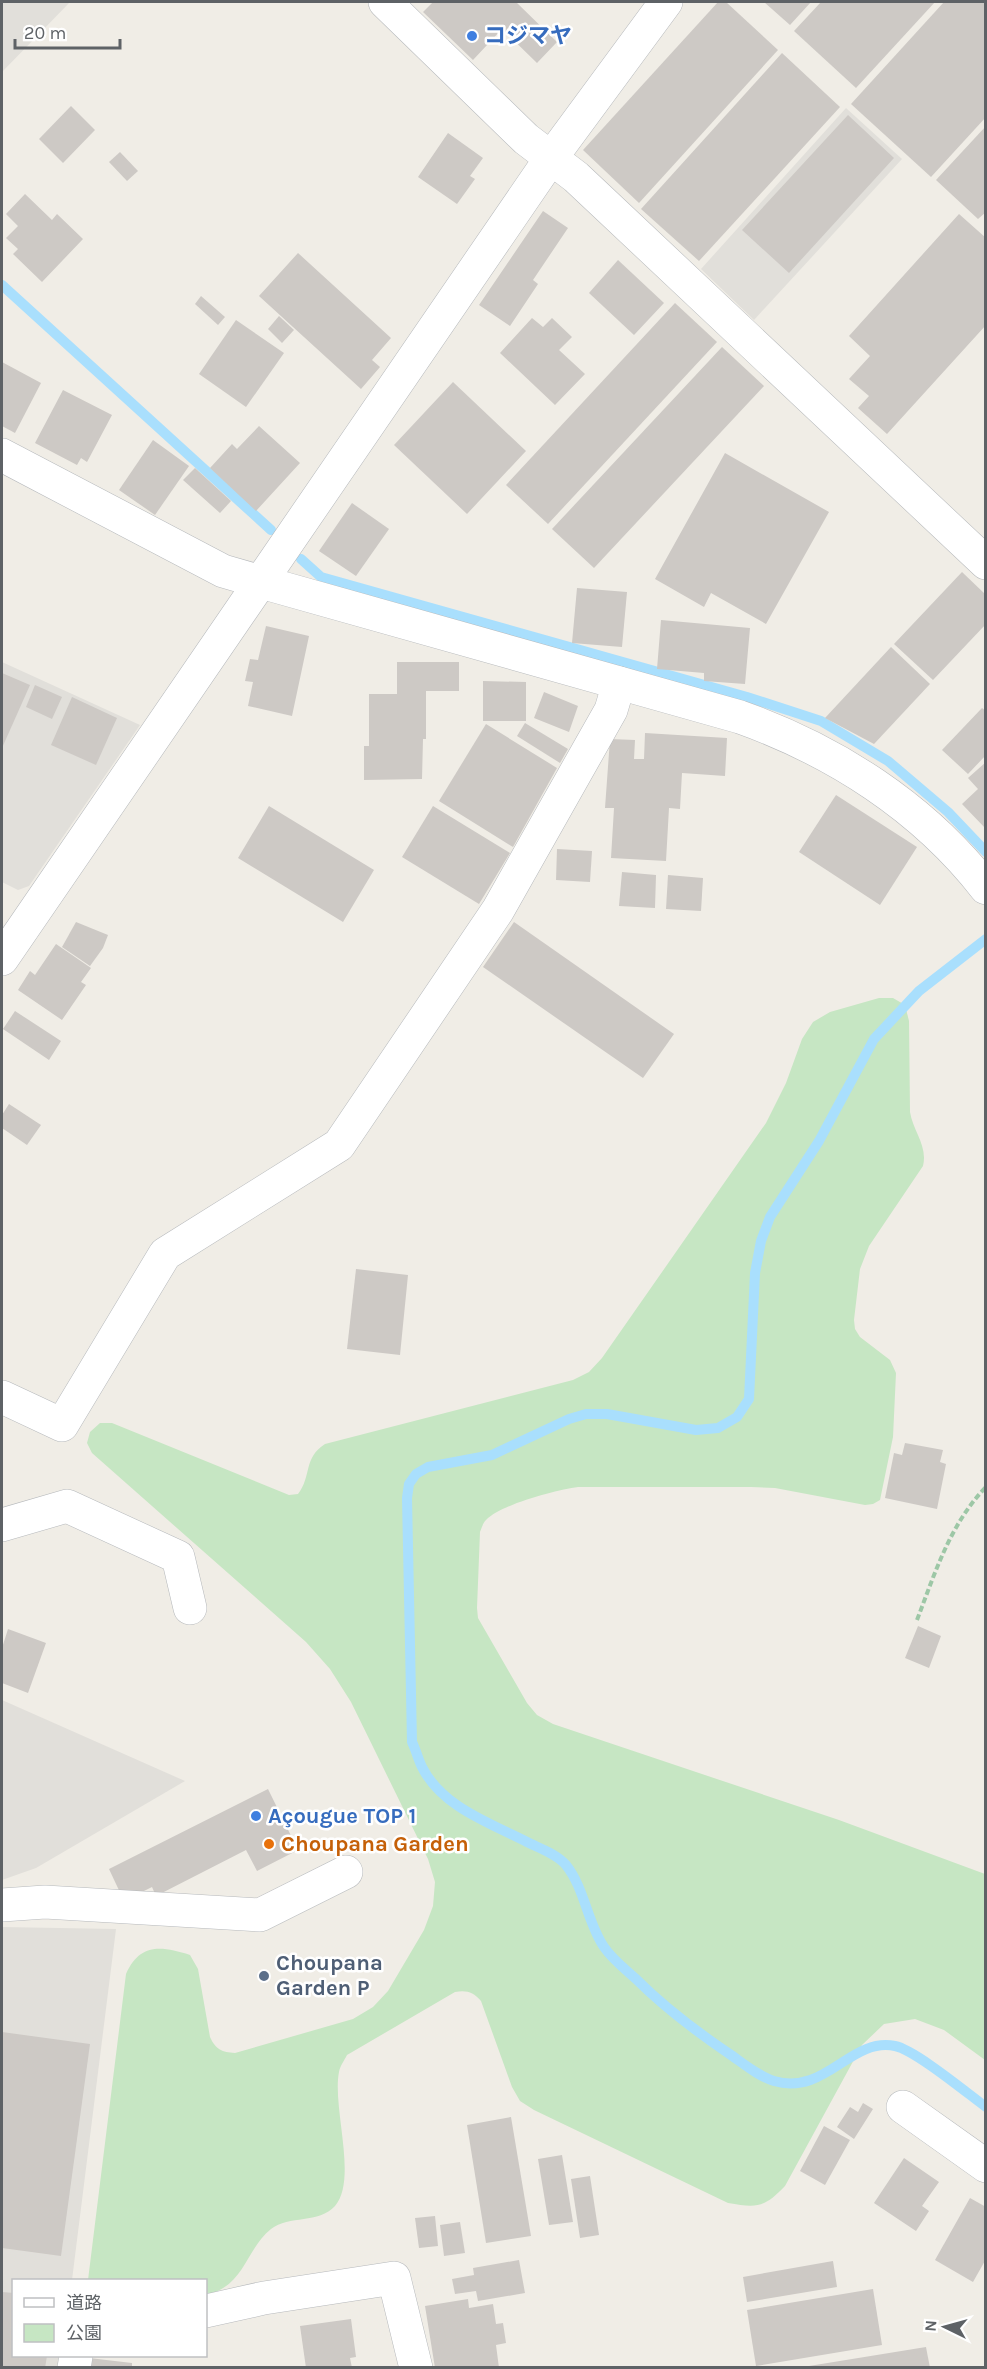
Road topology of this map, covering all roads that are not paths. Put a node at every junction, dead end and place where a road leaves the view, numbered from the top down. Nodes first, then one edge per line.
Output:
1 (385, 2) edge
2 (666, 2) edge
3 (551, 158) junction
4 (2, 455) edge
5 (986, 563) edge
6 (261, 582) junction
7 (619, 683) junction
8 (986, 888) edge
9 (2, 959) edge
10 (2, 1397) edge
11 (2, 1525) edge
12 (190, 1608) dead end
13 (346, 1872) dead end
14 (2, 1905) edge
15 (903, 2107) dead end
16 (986, 2166) edge
17 (207, 2311) edge
18 (416, 2367) edge

1 - 3 street
2 - 3 street
3 - 5 street
3 - 6 street
4 - 6 street
6 - 7 street
6 - 9 street
7 - 8 street
7 - 10 street
11 - 12 street
13 - 14 street
15 - 16 street
17 - 18 street

